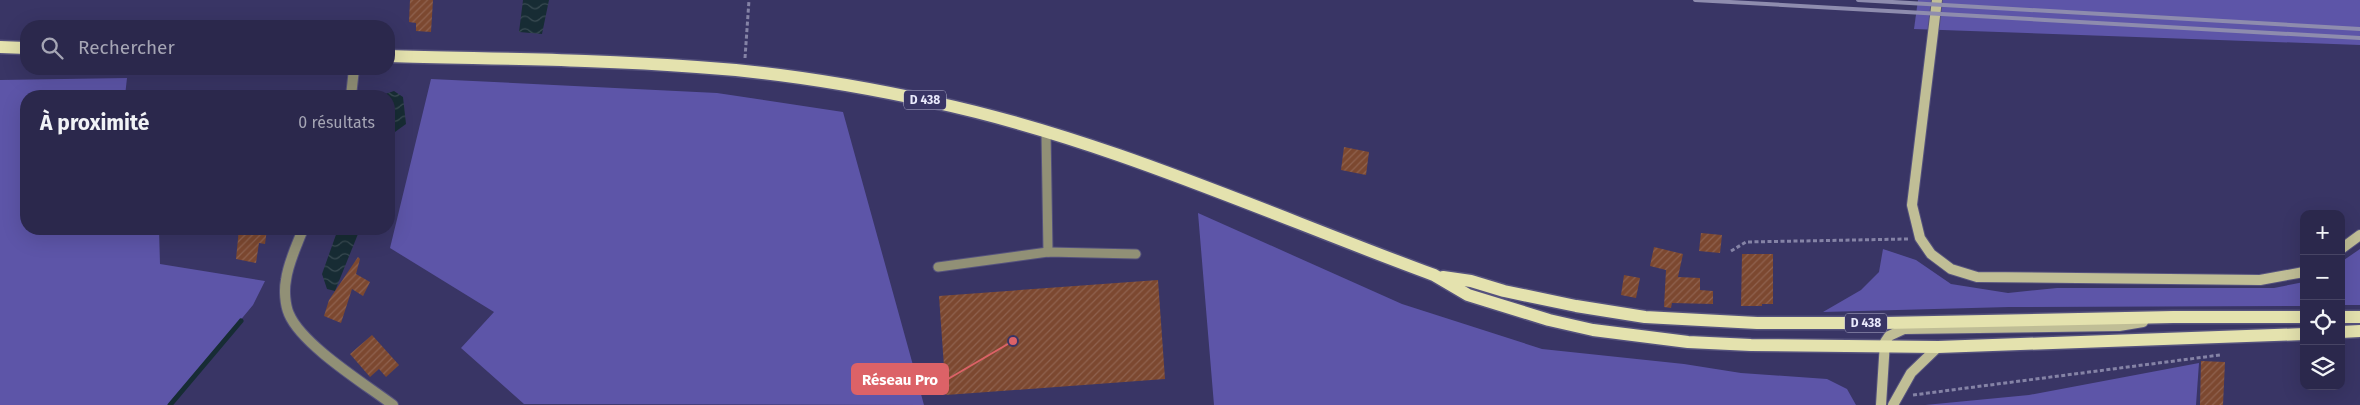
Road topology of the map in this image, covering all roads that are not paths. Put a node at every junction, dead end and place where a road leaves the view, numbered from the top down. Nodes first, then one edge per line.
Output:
1 (1937, 0) edge
2 (0, 47) edge
3 (20, 48) edge
4 (395, 56) edge
5 (353, 75) edge
6 (352, 90) edge
7 (1046, 132) junction
8 (301, 235) edge
9 (2360, 235) edge
10 (2345, 246) edge
11 (1048, 252) junction
12 (1136, 254) dead end
13 (938, 267) dead end
14 (2300, 273) edge
15 (1434, 275) junction
16 (2173, 317) junction
17 (2300, 317) edge
18 (2345, 317) edge
19 (2360, 317) edge
20 (2360, 330) edge
21 (2345, 332) edge
22 (2300, 334) edge
23 (1885, 348) junction
24 (1938, 348) junction
25 (1894, 401) edge
26 (393, 405) edge
27 (1882, 405) edge

1 - 14 street
2 - 3 main road
4 - 7 main road, D 438
5 - 6 street
7 - 11 lane
7 - 15 main road, D 438
8 - 26 street
9 - 10 street
11 - 12 lane
11 - 13 lane
15 - 16 main road, D 438
15 - 23 main road, D 438
16 - 17 main road, D 438
16 - 23 street
18 - 19 main road
20 - 21 main road
22 - 24 main road, D 438
23 - 24 main road, D 438
23 - 27 street
24 - 25 street

